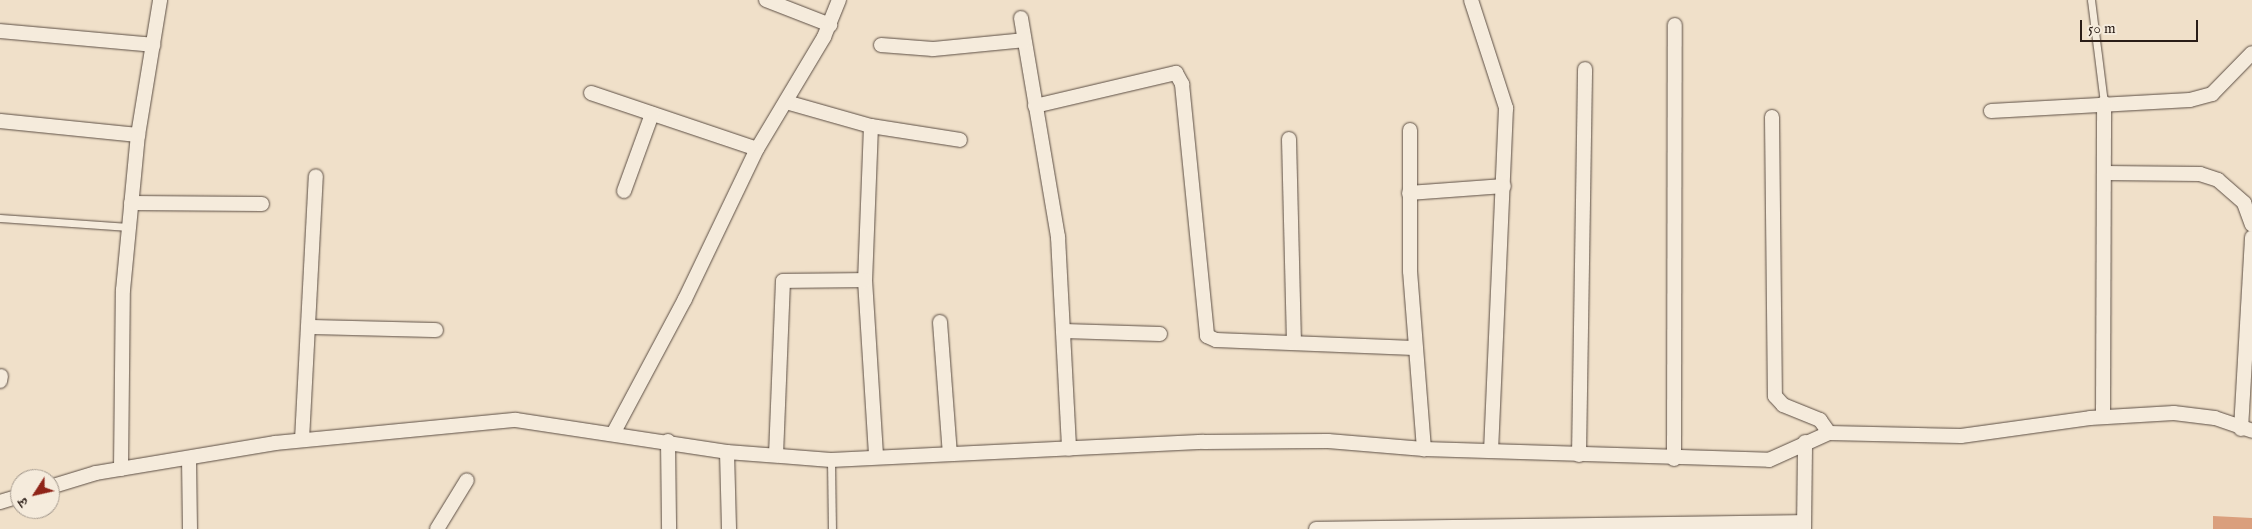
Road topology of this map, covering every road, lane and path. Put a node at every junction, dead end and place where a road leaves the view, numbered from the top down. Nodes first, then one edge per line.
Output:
1 (160, 0) edge
2 (766, 0) edge
3 (839, 0) edge
4 (1471, 0) edge
5 (2092, 0) edge
6 (1021, 18) dead end
7 (830, 25) junction
8 (1675, 25) dead end
9 (0, 31) edge
10 (1024, 40) junction
11 (153, 45) junction
12 (881, 45) dead end
13 (2252, 53) edge
14 (1585, 69) dead end
15 (591, 93) dead end
16 (786, 102) junction
17 (2104, 103) junction
18 (1034, 106) junction
19 (1991, 111) dead end
20 (652, 114) junction
21 (1772, 117) dead end
22 (0, 121) edge
23 (871, 126) junction
24 (1410, 130) dead end
25 (138, 134) junction
26 (1289, 139) dead end
27 (960, 140) dead end
28 (757, 148) junction
29 (2105, 173) junction
30 (316, 176) dead end
31 (1504, 186) junction
32 (624, 191) dead end
33 (1409, 193) junction
34 (131, 203) junction
35 (262, 204) dead end
36 (0, 218) edge
37 (2252, 225) edge
38 (129, 227) junction
39 (2252, 237) edge
40 (865, 280) junction
41 (940, 322) dead end
42 (308, 327) junction
43 (436, 330) dead end
44 (1064, 331) junction
45 (1160, 334) dead end
46 (1294, 343) junction
47 (1414, 348) junction
48 (2104, 417) junction
49 (2246, 430) edge
50 (614, 432) junction
51 (1829, 433) junction
52 (302, 440) junction
53 (668, 441) junction
54 (1805, 442) junction
55 (1069, 448) junction
56 (1424, 450) junction
57 (1491, 451) junction
58 (727, 452) junction
59 (950, 454) junction
60 (776, 455) junction
61 (1578, 455) junction
62 (876, 457) junction
63 (189, 458) junction
64 (1674, 459) junction
65 (831, 460) junction
66 (121, 469) junction
67 (467, 480) dead end
68 (60, 484) edge
69 (1804, 525) edge
70 (1523, 528) edge
71 (190, 529) edge
72 (437, 529) edge
73 (669, 529) edge
74 (729, 529) edge
75 (832, 529) edge
76 (1316, 529) edge

1 - 11 street
2 - 7 street
3 - 7 street
4 - 31 street
5 - 17 lane
6 - 10 street
7 - 16 street
8 - 64 street
9 - 11 street
10 - 12 street
10 - 18 street
11 - 25 street
13 - 17 street
14 - 61 street
15 - 20 street
16 - 23 street
16 - 28 street
17 - 19 street
17 - 29 street
18 - 44 street
18 - 46 street
20 - 28 street
20 - 32 street
21 - 51 street
22 - 25 street
23 - 27 street
23 - 40 street
24 - 33 street
25 - 34 street
26 - 46 street
28 - 50 street
29 - 37 street
29 - 48 street
30 - 42 street
31 - 33 street
31 - 57 street
33 - 47 street
34 - 35 street
34 - 38 street
36 - 38 lane
38 - 66 street
39 - 49 street
40 - 60 street
40 - 62 street
41 - 59 street
42 - 43 street
42 - 52 street
44 - 45 street
44 - 55 street
46 - 47 street
47 - 56 street
48 - 49 street
48 - 51 street
50 - 52 street
50 - 53 street
51 - 54 street
52 - 63 street
53 - 58 street
53 - 73 street
54 - 64 street
54 - 69 street
55 - 56 street
55 - 59 street
56 - 57 street
57 - 61 street
58 - 60 street
58 - 74 street
59 - 62 street
60 - 65 street
61 - 64 street
62 - 65 street
63 - 66 street
63 - 71 street
65 - 75 lane
66 - 68 street
67 - 72 street
69 - 70 street
70 - 76 street

